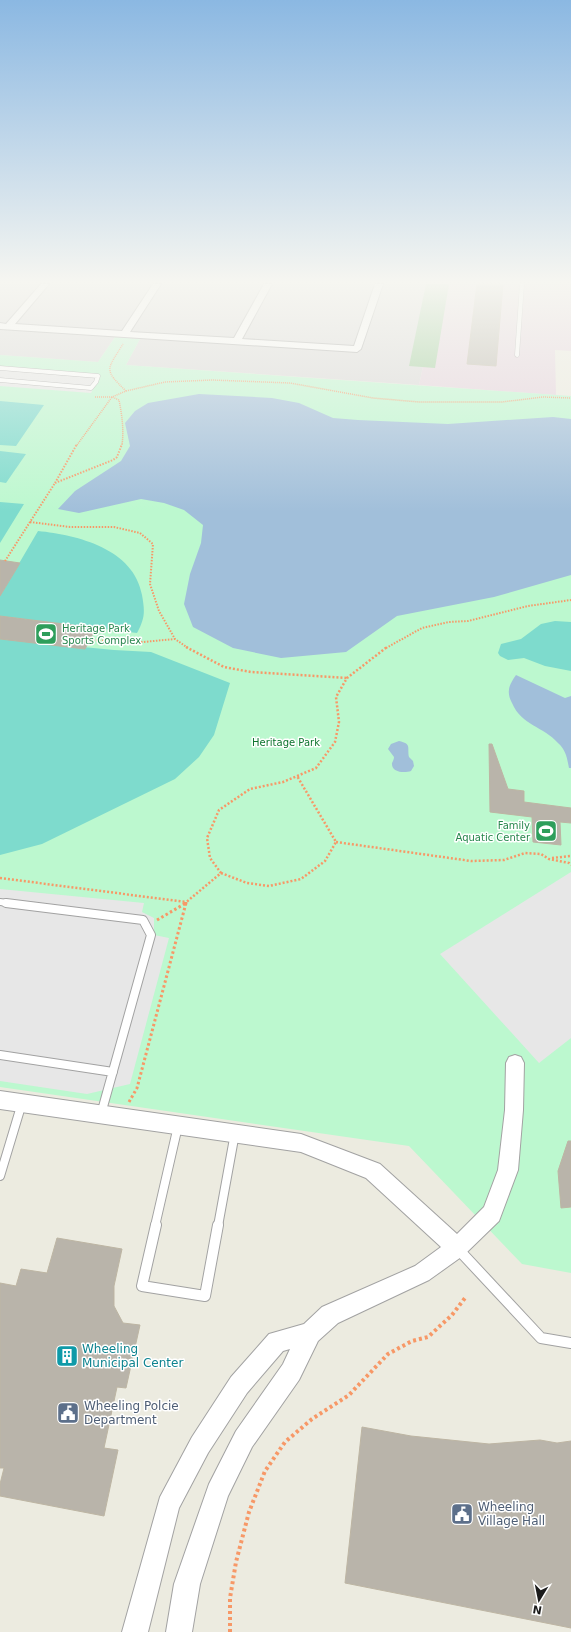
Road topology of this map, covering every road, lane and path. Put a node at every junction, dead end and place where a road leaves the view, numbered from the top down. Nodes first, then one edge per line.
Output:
1 (0, 368) edge
2 (0, 380) edge
3 (126, 391) dead end
4 (571, 398) edge
5 (55, 483) junction
6 (30, 522) junction
7 (5, 561) dead end
8 (571, 600) edge
9 (175, 639) junction
10 (90, 640) dead end
11 (347, 678) junction
12 (298, 776) junction
13 (336, 842) junction
14 (571, 856) edge
15 (549, 859) junction
16 (571, 864) edge
17 (221, 874) junction
18 (0, 878) edge
19 (0, 902) edge
20 (186, 902) junction
21 (147, 927) junction
22 (0, 1055) edge
23 (515, 1063) dead end
24 (113, 1072) junction
25 (0, 1100) edge
26 (129, 1102) dead end
27 (22, 1103) junction
28 (101, 1114) junction
29 (178, 1125) junction
30 (235, 1133) junction
31 (0, 1176) edge
32 (457, 1248) junction
33 (465, 1298) dead end
34 (310, 1333) junction
35 (571, 1343) edge
36 (135, 1632) edge
37 (179, 1632) edge
38 (230, 1632) edge

1 - 2 lane
3 - 4 path
5 - 5 path
5 - 6 path
6 - 7 path
6 - 9 path
8 - 11 path
9 - 10 path
9 - 11 path
11 - 12 path
12 - 13 path
12 - 17 path
13 - 15 path
13 - 17 path
14 - 15 path
15 - 16 path
17 - 20 path
18 - 20 path
19 - 21 lane
20 - 21 path
20 - 26 path
21 - 24 lane
22 - 24 lane
23 - 32 street
24 - 28 lane
25 - 27 street
27 - 28 street
27 - 31 lane
28 - 29 street
29 - 30 street
29 - 30 lane
30 - 32 street
32 - 34 street
32 - 35 lane
33 - 38 path
34 - 36 street
34 - 37 street

